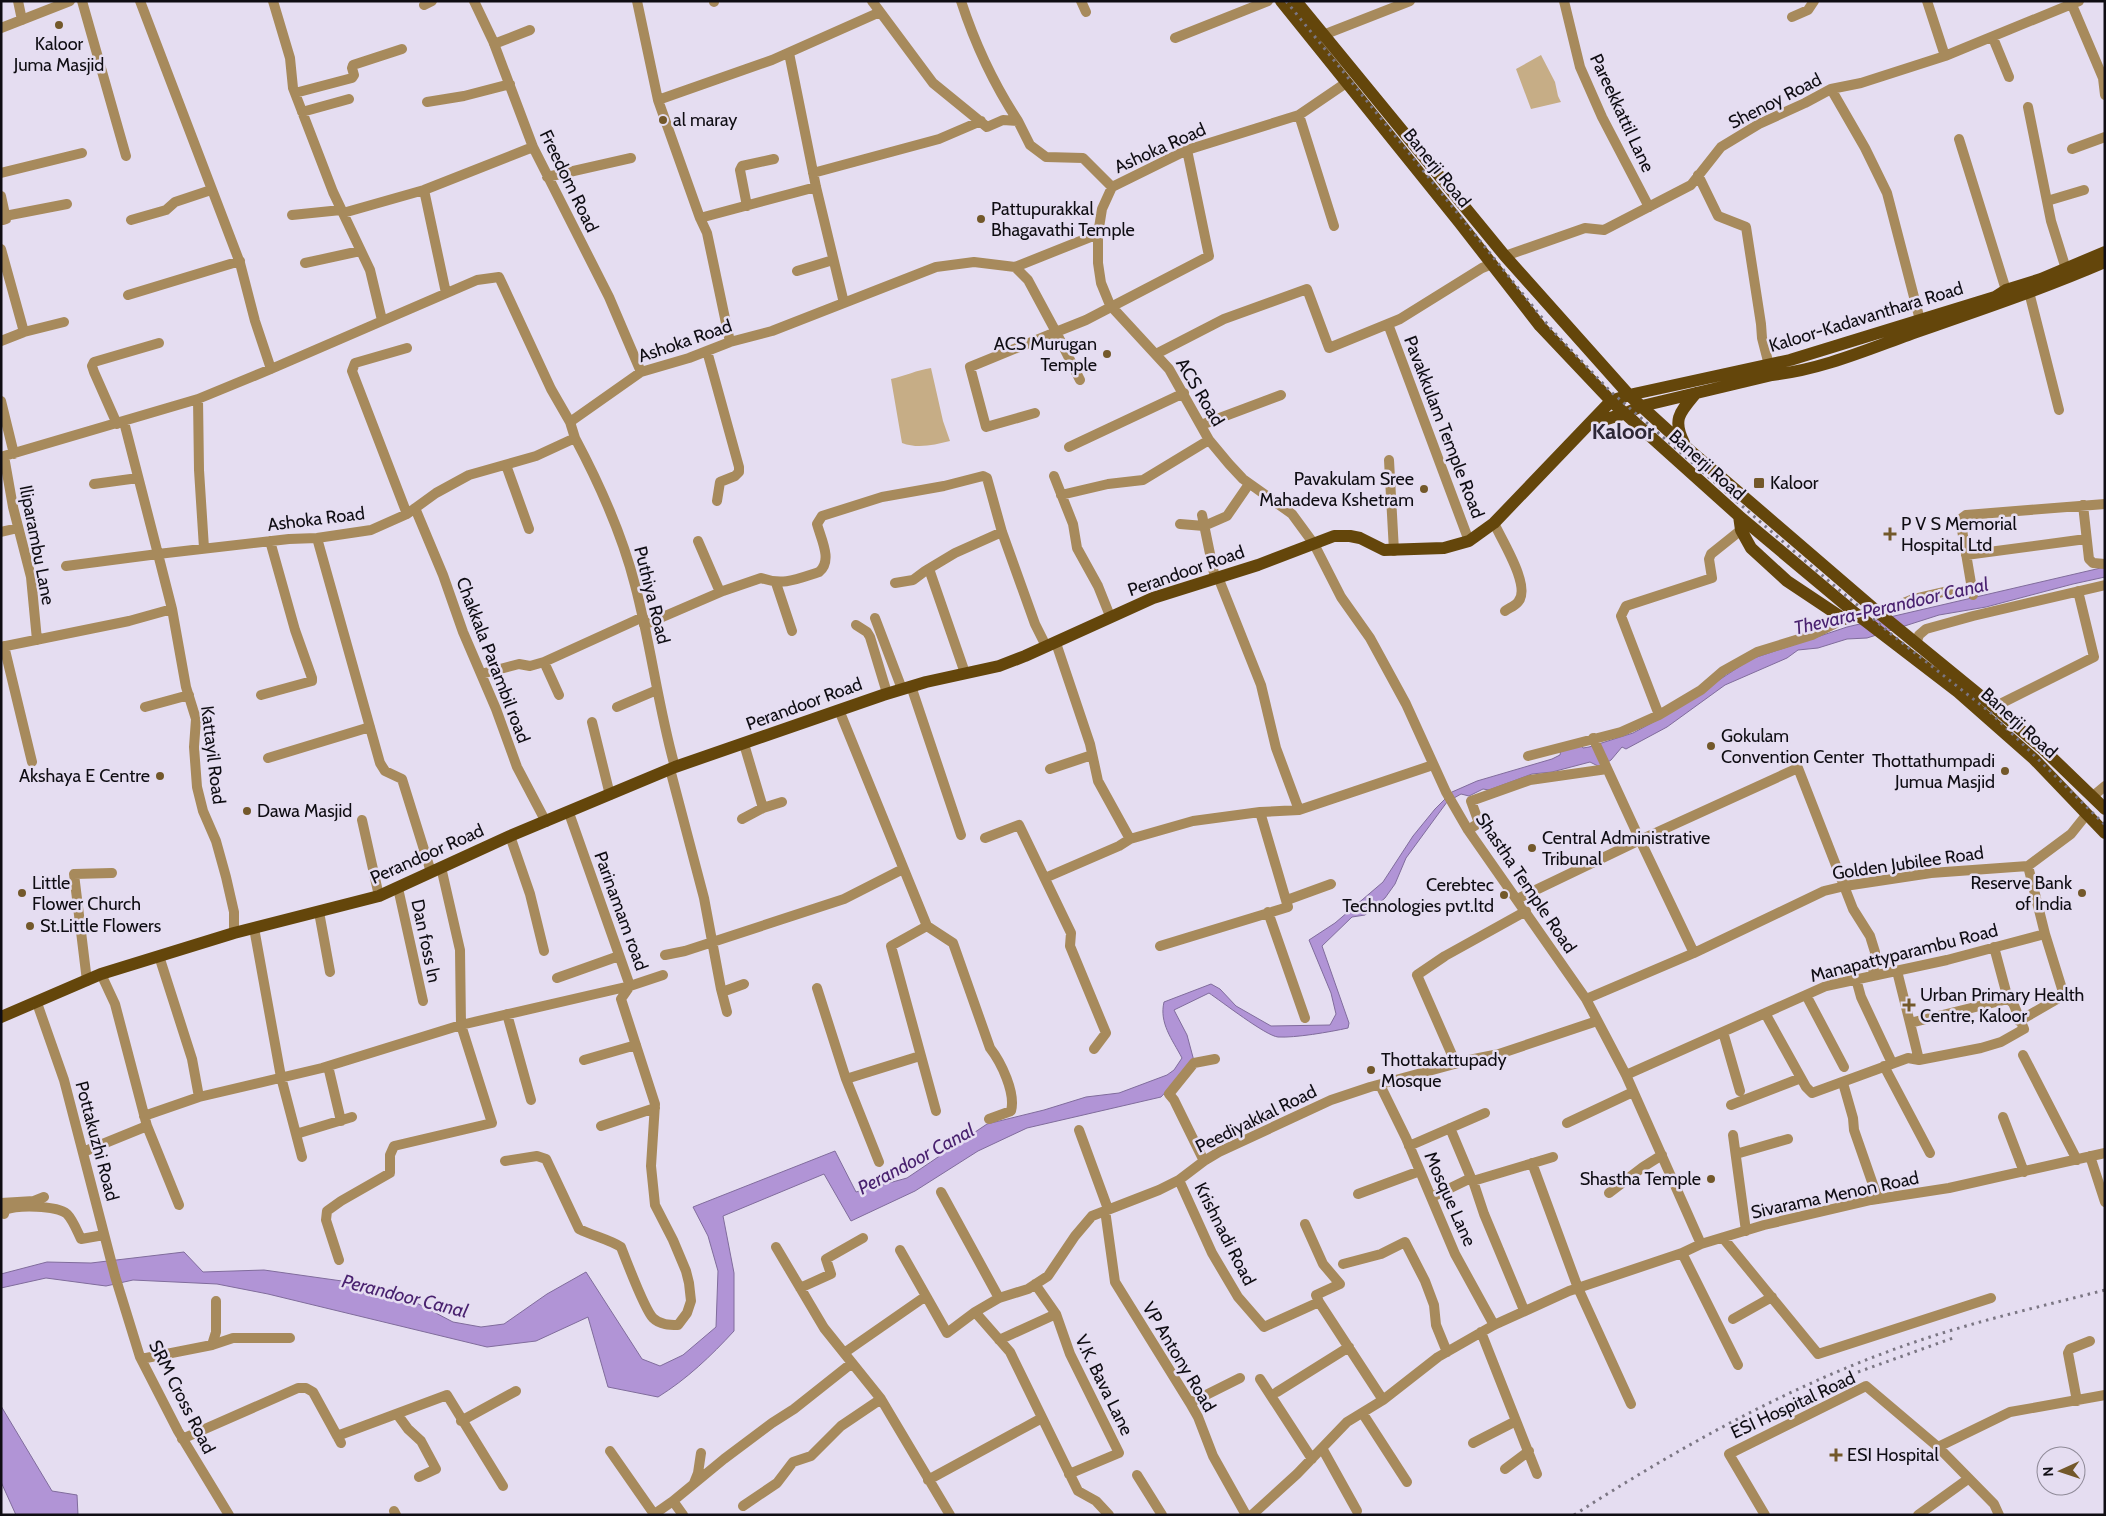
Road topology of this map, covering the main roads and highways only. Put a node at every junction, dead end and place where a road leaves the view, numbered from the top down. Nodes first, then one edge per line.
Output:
1 (1281, 1) edge
2 (1296, 1) edge
3 (1319, 37) junction
4 (1501, 251) junction
5 (2105, 252) edge
6 (1488, 260) junction
7 (2105, 262) edge
8 (1583, 344) junction
9 (1572, 360) junction
10 (1771, 370) junction
11 (1696, 393) junction
12 (1629, 395) junction
13 (1611, 401) junction
14 (1642, 406) junction
15 (1626, 413) junction
16 (1588, 425) junction
17 (1686, 447) junction
18 (1739, 516) junction
19 (1814, 557) junction
20 (1805, 570) junction
21 (1850, 616) junction
22 (2093, 796) junction
23 (2105, 809) edge
24 (2088, 814) junction
25 (2105, 833) edge
26 (1, 1017) edge

1 - 3 main road, Banerji Road
2 - 3 main road, Banerji Road
3 - 4 main road, Banerji Road
3 - 6 main road, Banerji Road
4 - 6 main road
4 - 8 main road, Banerji Road
5 - 10 main road, Kaloor-Kadavanthara Road
6 - 9 main road, Banerji Road
7 - 10 main road, Kaloor-Kadavanthara Road
8 - 9 main road
8 - 12 main road, Banerji Road
9 - 13 main road, Banerji Road
10 - 11 main road, Kaloor-Kadavanthara Road
10 - 12 main road, Kaloor-Kadavanthara Road
11 - 14 main road, Kaloor-Kadavanthara Road
11 - 17 main road
12 - 13 main road, Kaloor-Kadavanthara Road
12 - 14 main road, Banerji Road
13 - 15 main road, Banerji Road
13 - 16 main road, Perandoor Road
14 - 15 main road, Kaloor-Kadavanthara Road
14 - 17 main road, Banerji Road
15 - 16 main road, Perandoor Road
15 - 18 main road, Banerji Road
16 - 26 main road, Perandoor Road
17 - 19 main road, Banerji Road
18 - 20 main road, Banerji Road
18 - 21 main road
19 - 20 main road
19 - 22 main road, Banerji Road
20 - 21 main road, Banerji Road
21 - 24 main road, Banerji Road
22 - 23 main road, Banerji Road
22 - 24 main road
24 - 25 main road, Banerji Road

